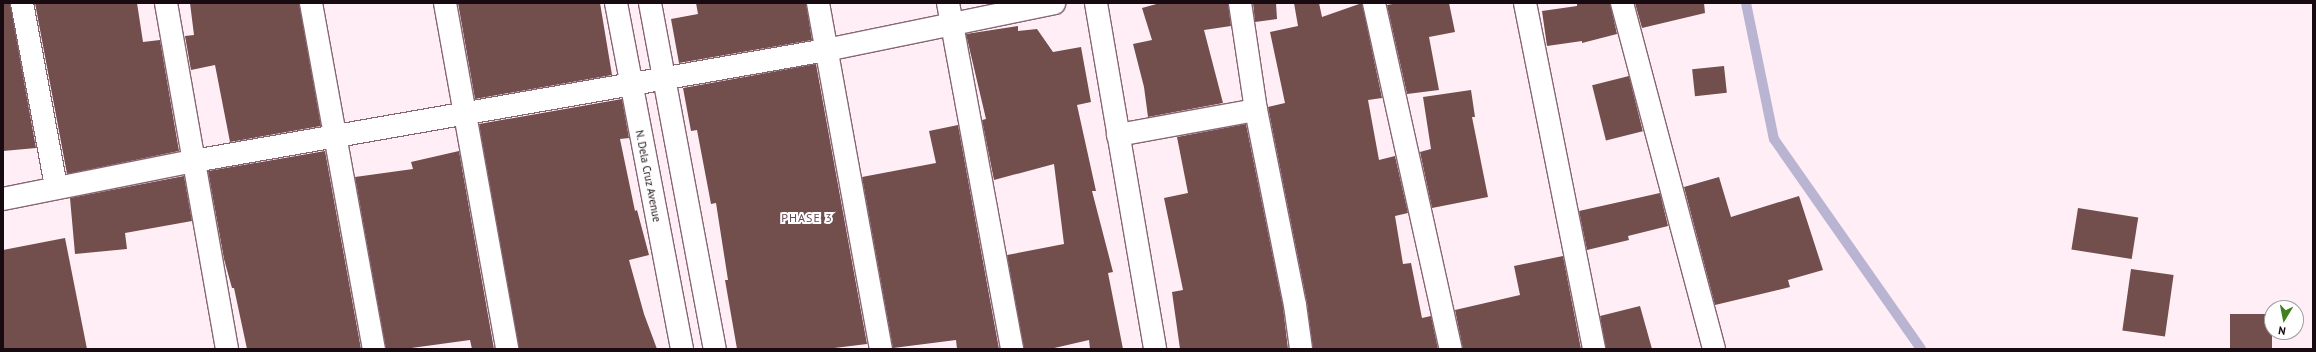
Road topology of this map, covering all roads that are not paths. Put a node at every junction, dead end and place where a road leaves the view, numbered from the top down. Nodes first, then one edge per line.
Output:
1 (22, 3) edge
2 (166, 3) edge
3 (311, 3) edge
4 (445, 3) edge
5 (616, 3) edge
6 (650, 3) edge
7 (818, 3) edge
8 (948, 3) edge
9 (1054, 3) edge
10 (1096, 3) edge
11 (1240, 3) edge
12 (1374, 3) edge
13 (1525, 3) edge
14 (1622, 3) edge
15 (952, 26) junction
16 (826, 50) junction
17 (663, 78) junction
18 (630, 85) junction
19 (1256, 110) junction
20 (466, 113) junction
21 (1118, 135) junction
22 (336, 136) junction
23 (194, 161) junction
24 (56, 187) junction
25 (3, 199) edge
26 (227, 349) edge
27 (374, 349) edge
28 (507, 349) edge
29 (682, 349) edge
30 (716, 349) edge
31 (881, 349) edge
32 (1012, 349) edge
33 (1155, 349) edge
34 (1301, 349) edge
35 (1451, 349) edge
36 (1594, 349) edge
37 (1714, 349) edge

1 - 24 street
2 - 23 street
3 - 22 street
4 - 20 street
5 - 18 street, N. Dela Cruz Avenue
6 - 17 street
7 - 16 street
8 - 15 street
9 - 15 street
10 - 21 street
11 - 19 street
12 - 35 street
13 - 36 street
14 - 37 street
15 - 16 street
15 - 32 street
16 - 17 street
16 - 31 street
17 - 18 street
17 - 30 street
18 - 20 street
18 - 29 street, N. Dela Cruz Avenue
19 - 21 street
19 - 34 street
20 - 22 street
20 - 28 street
21 - 33 street
22 - 23 street
22 - 27 street
23 - 24 street
23 - 26 street
24 - 25 street

